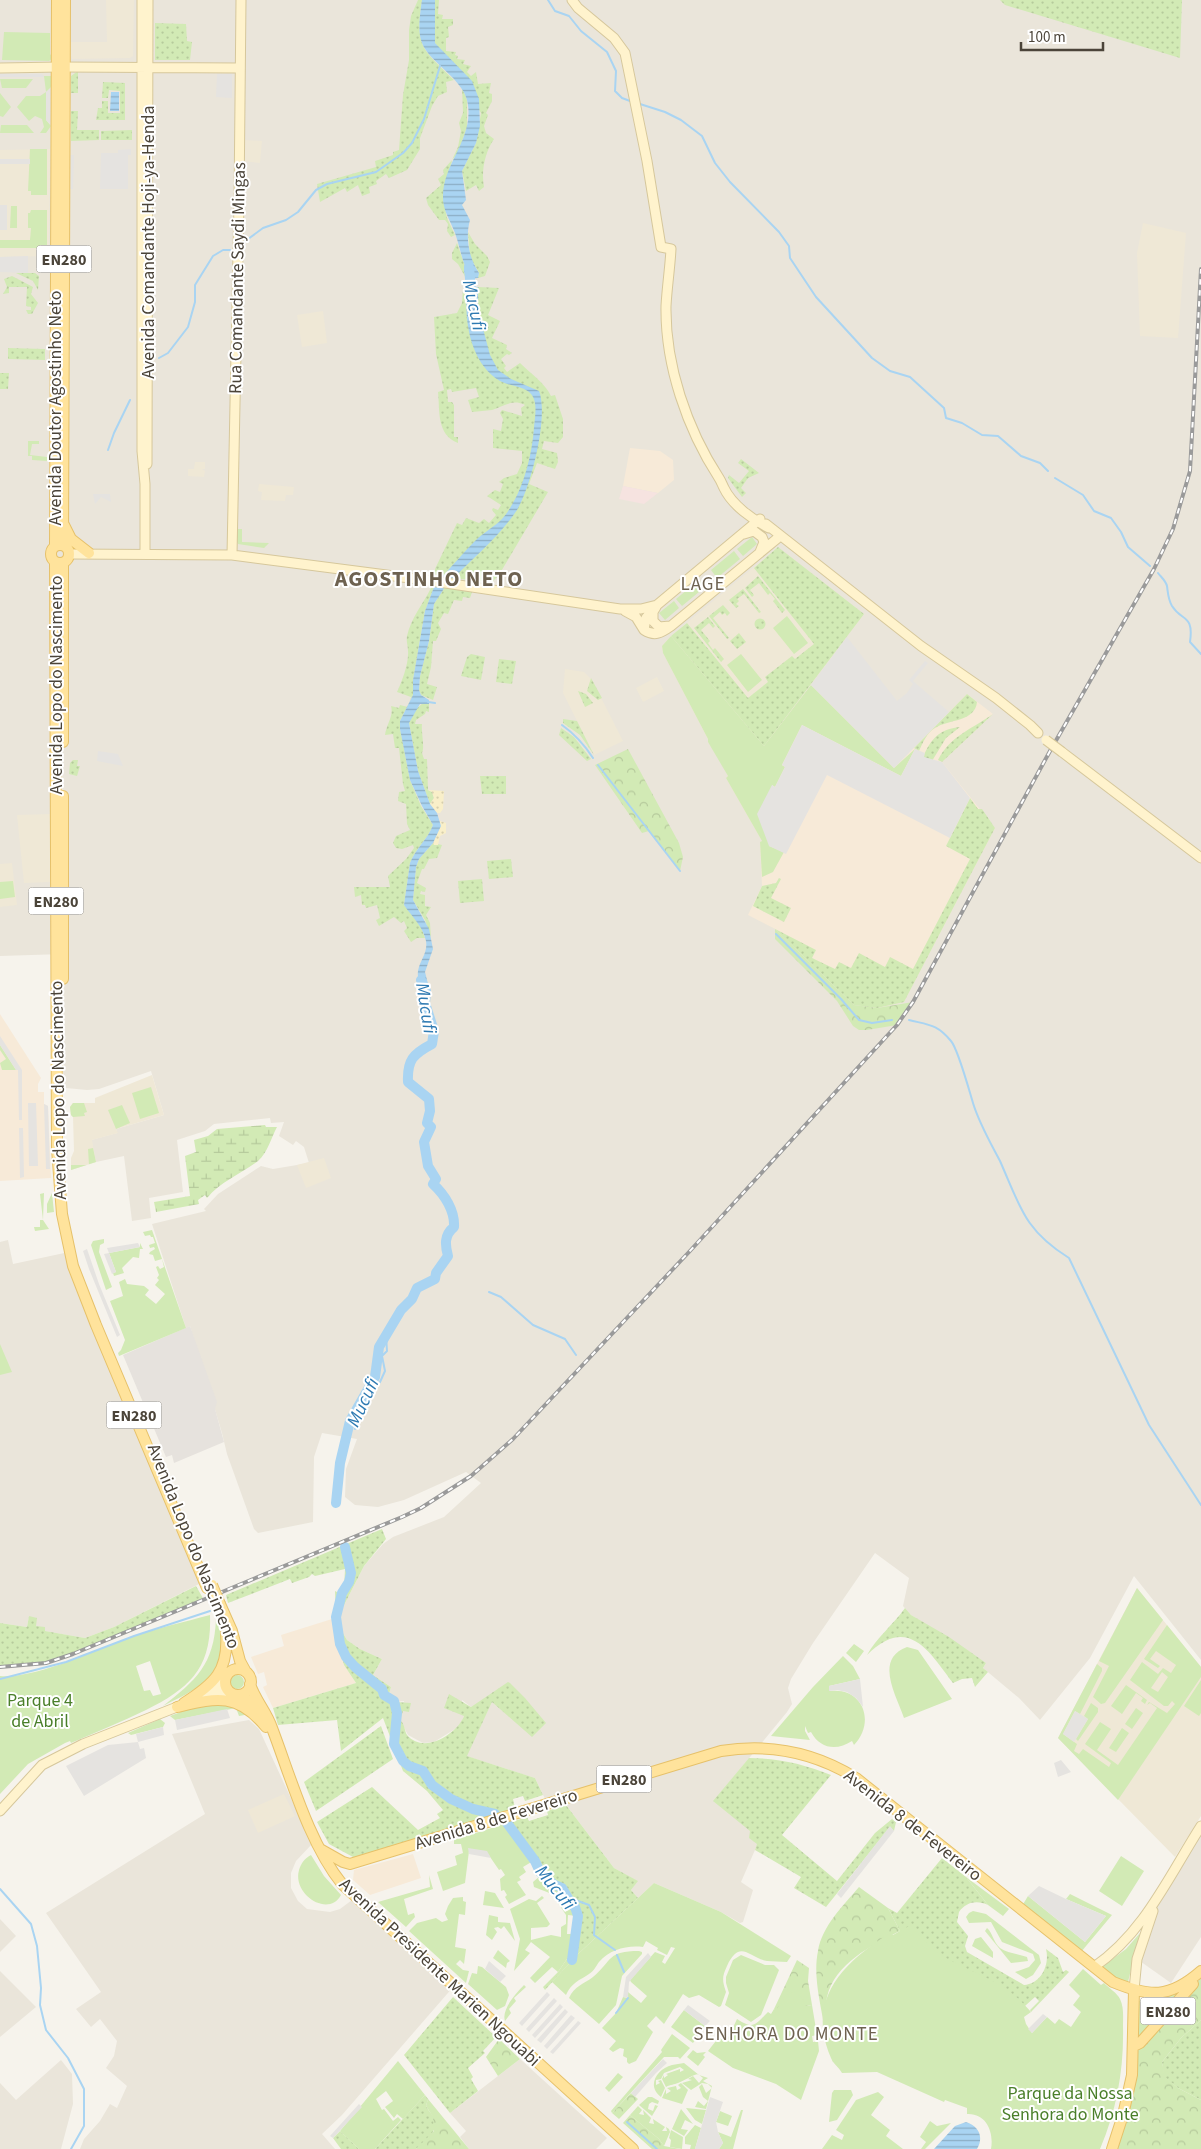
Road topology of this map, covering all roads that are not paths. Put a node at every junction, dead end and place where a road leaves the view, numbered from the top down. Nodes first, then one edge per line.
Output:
1 (57, 0) edge
2 (65, 0) edge
3 (142, 0) edge
4 (148, 0) edge
5 (241, 0) edge
6 (572, 0) edge
7 (60, 67) junction
8 (0, 68) edge
9 (145, 68) junction
10 (239, 68) junction
11 (63, 518) junction
12 (758, 520) junction
13 (741, 535) junction
14 (780, 537) junction
15 (61, 554) junction
16 (89, 554) junction
17 (145, 554) junction
18 (232, 555) junction
19 (759, 555) junction
20 (657, 604) junction
21 (620, 609) junction
22 (671, 626) junction
23 (644, 630) junction
24 (1201, 858) edge
25 (217, 1605) junction
26 (226, 1633) junction
27 (246, 1672) junction
28 (227, 1676) junction
29 (250, 1684) junction
30 (235, 1694) junction
31 (198, 1698) junction
32 (176, 1707) junction
33 (266, 1727) junction
34 (286, 1769) junction
35 (0, 1811) edge
36 (1201, 1826) edge
37 (320, 1849) junction
38 (1160, 1892) junction
39 (1094, 1968) junction
40 (1201, 1973) edge
41 (1113, 1982) junction
42 (1134, 1990) junction
43 (1133, 2013) junction
44 (1134, 2046) junction
45 (633, 2149) edge
46 (1112, 2149) edge

1 - 7 main road, Avenida Doutor Agostinho Neto / EN280
2 - 7 main road, Avenida Doutor Agostinho Neto / EN280
3 - 9 street, Avenida Comandante Hoji-ya-Henda
4 - 9 street, Avenida Comandante Hoji-ya-Henda
5 - 10 street, Rua Comandante Saydi Mingas
6 - 12 street
7 - 8 street
7 - 9 street
7 - 11 main road, Avenida Doutor Agostinho Neto / EN280
7 - 15 main road, Avenida Doutor Agostinho Neto / EN280
9 - 10 street
9 - 17 street, Avenida Comandante Hoji-ya-Henda
10 - 18 street, Rua Comandante Saydi Mingas
11 - 15 main road, Avenida Doutor Agostinho Neto / EN280
11 - 16 main road
12 - 13 street
12 - 14 street
13 - 19 street
13 - 20 street
14 - 19 street
14 - 24 street, bridge
15 - 16 street
15 - 25 main road, Avenida Lopo do Nascimento / EN280, bridge
16 - 17 street
17 - 18 street
18 - 21 street
19 - 22 street
20 - 21 street
20 - 22 street
20 - 23 street
21 - 23 street
22 - 23 street
25 - 26 main road, Avenida Lopo do Nascimento / EN280
25 - 27 main road, Avenida Lopo do Nascimento / EN280
26 - 28 main road, Avenida Lopo do Nascimento / EN280
26 - 32 main road
27 - 28 main road
27 - 29 main road
28 - 30 main road
28 - 31 street
29 - 30 main road
29 - 34 main road, Avenida Presidente Marien Ngouabi
30 - 31 street
30 - 33 main road
31 - 32 street
32 - 33 main road
32 - 35 street
33 - 34 main road
34 - 37 main road, Avenida Presidente Marien Ngouabi
36 - 38 street
37 - 39 main road, Avenida 8 de Fevereiro / EN280
37 - 45 main road, Avenida Presidente Marien Ngouabi
38 - 39 street
38 - 42 street
39 - 41 main road, Avenida 8 de Fevereiro / EN280
40 - 42 main road, EN280
40 - 44 main road, EN280
41 - 42 main road, Avenida 8 de Fevereiro / EN280
41 - 43 main road, EN280
42 - 43 main road, EN280
43 - 44 main road, EN280
44 - 46 main road, EN280

